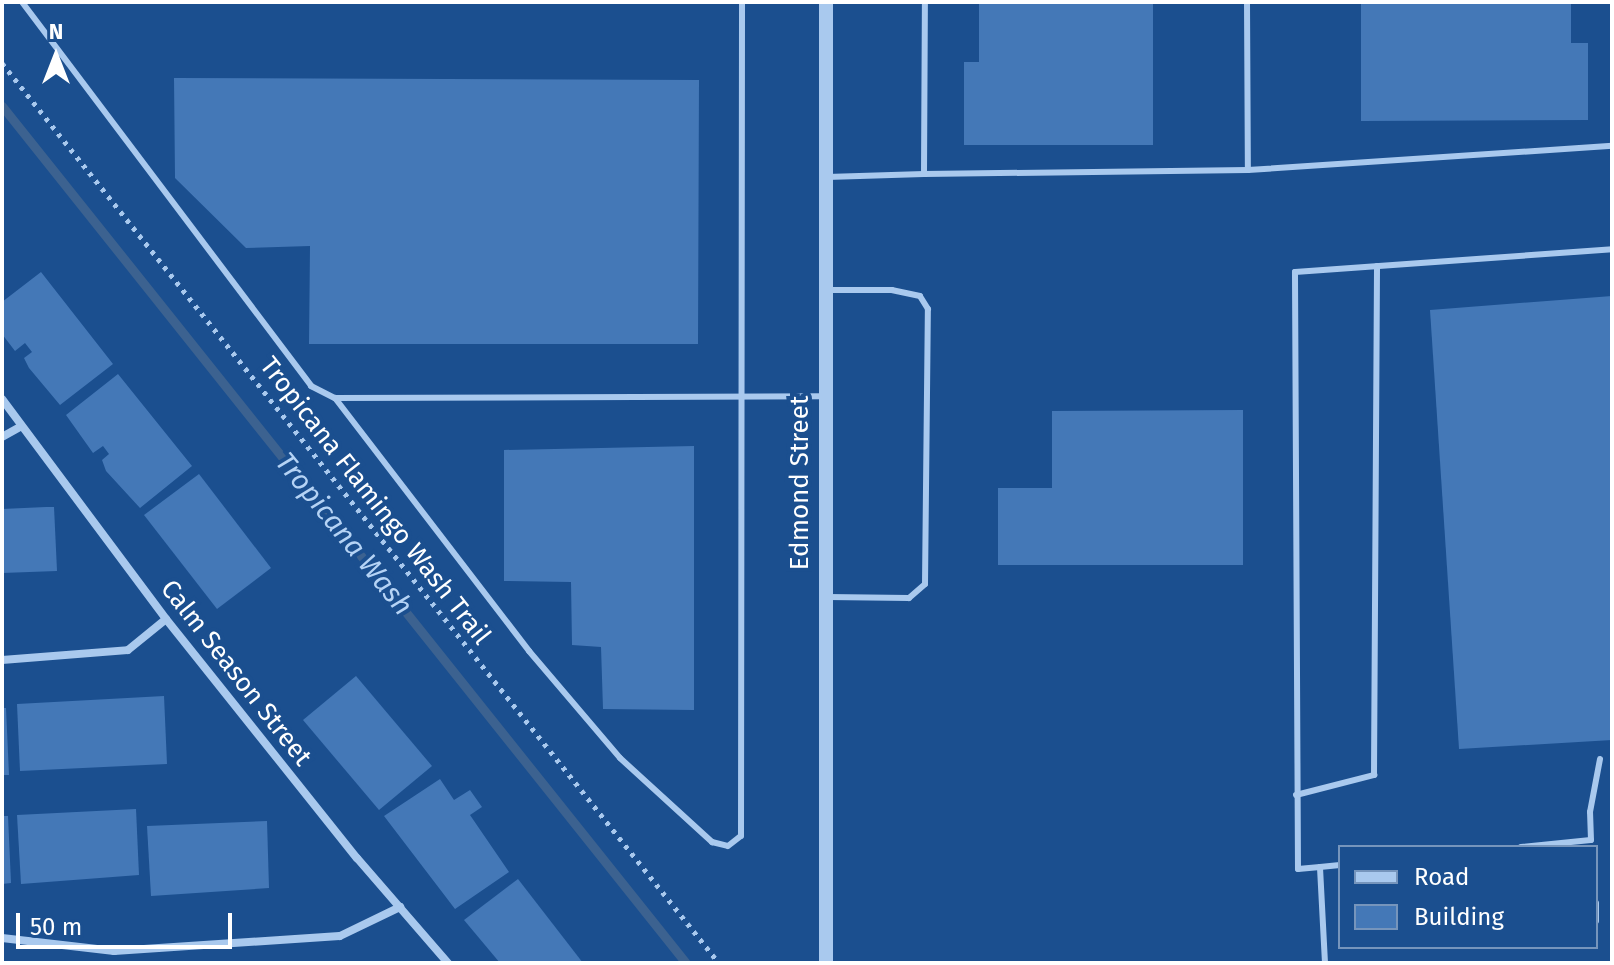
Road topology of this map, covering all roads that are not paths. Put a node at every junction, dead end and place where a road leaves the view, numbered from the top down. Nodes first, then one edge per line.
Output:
1 (22, 2) edge
2 (742, 2) edge
3 (826, 2) edge
4 (925, 2) edge
5 (1247, 2) edge
6 (1612, 146) edge
7 (1248, 170) junction
8 (924, 174) junction
9 (824, 177) junction
10 (1612, 249) edge
11 (1377, 266) junction
12 (824, 290) junction
13 (740, 396) junction
14 (824, 396) junction
15 (335, 398) junction
16 (2, 399) edge
17 (20, 427) junction
18 (2, 437) edge
19 (825, 597) junction
20 (166, 619) junction
21 (2, 660) edge
22 (1600, 759) dead end
23 (1296, 795) junction
24 (1592, 843) edge
25 (1556, 845) edge
26 (1338, 865) edge
27 (1320, 867) junction
28 (400, 907) junction
29 (2, 938) edge
30 (448, 963) edge
31 (826, 963) edge
32 (1325, 963) edge

1 - 15 lane
2 - 13 lane
3 - 9 street, Edmond Street
4 - 8 lane
5 - 7 lane
6 - 7 lane
7 - 8 lane
8 - 9 lane
9 - 12 street, Edmond Street
10 - 11 lane
11 - 23 lane
11 - 23 lane
12 - 14 street, Edmond Street
12 - 19 lane
13 - 14 lane
13 - 15 lane
13 - 15 lane
14 - 19 street, Edmond Street
16 - 17 street, Calm Season Street
17 - 18 street
17 - 20 street, Calm Season Street
19 - 31 street, Edmond Street
20 - 21 street
20 - 28 street, Calm Season Street
22 - 24 lane
23 - 27 lane
24 - 25 lane
26 - 27 lane
27 - 32 lane
28 - 29 street
28 - 30 street, Calm Season Street

